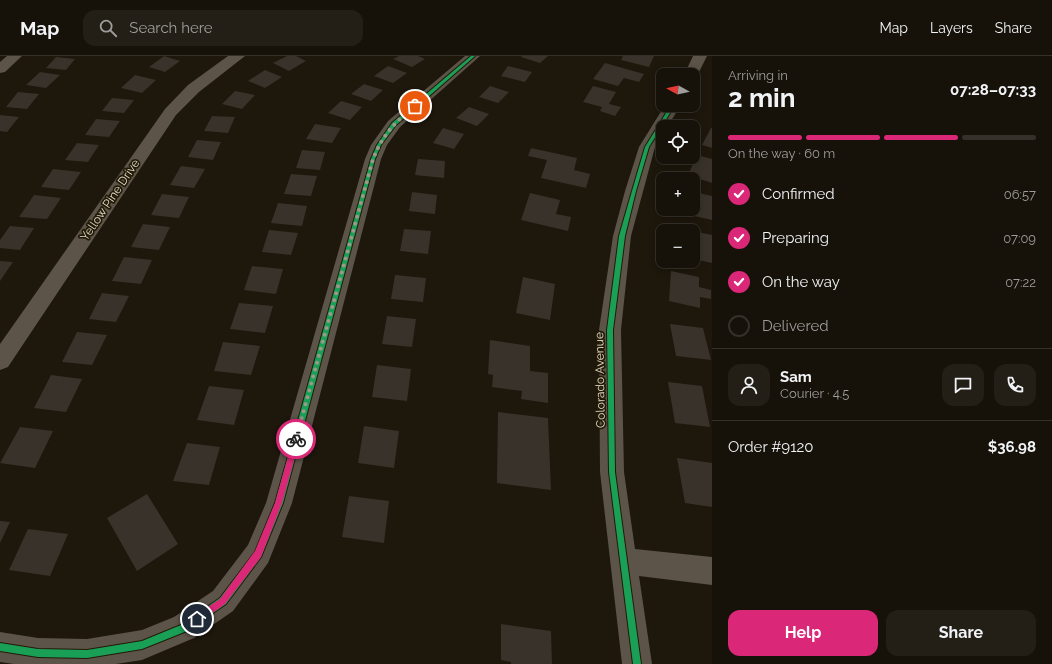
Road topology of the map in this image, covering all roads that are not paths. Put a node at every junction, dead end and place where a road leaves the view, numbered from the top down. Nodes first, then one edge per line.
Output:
1 (15, 56) edge
2 (238, 56) edge
3 (473, 56) edge
4 (700, 56) edge
5 (694, 68) edge
6 (0, 69) edge
7 (669, 112) edge
8 (0, 361) edge
9 (624, 561) junction
10 (712, 571) edge
11 (0, 647) edge
12 (637, 664) edge

1 - 6 street
2 - 8 street, Yellow Pine Drive
3 - 11 street
4 - 5 street
7 - 9 street, Colorado Avenue
9 - 10 street
9 - 12 street, Colorado Avenue

